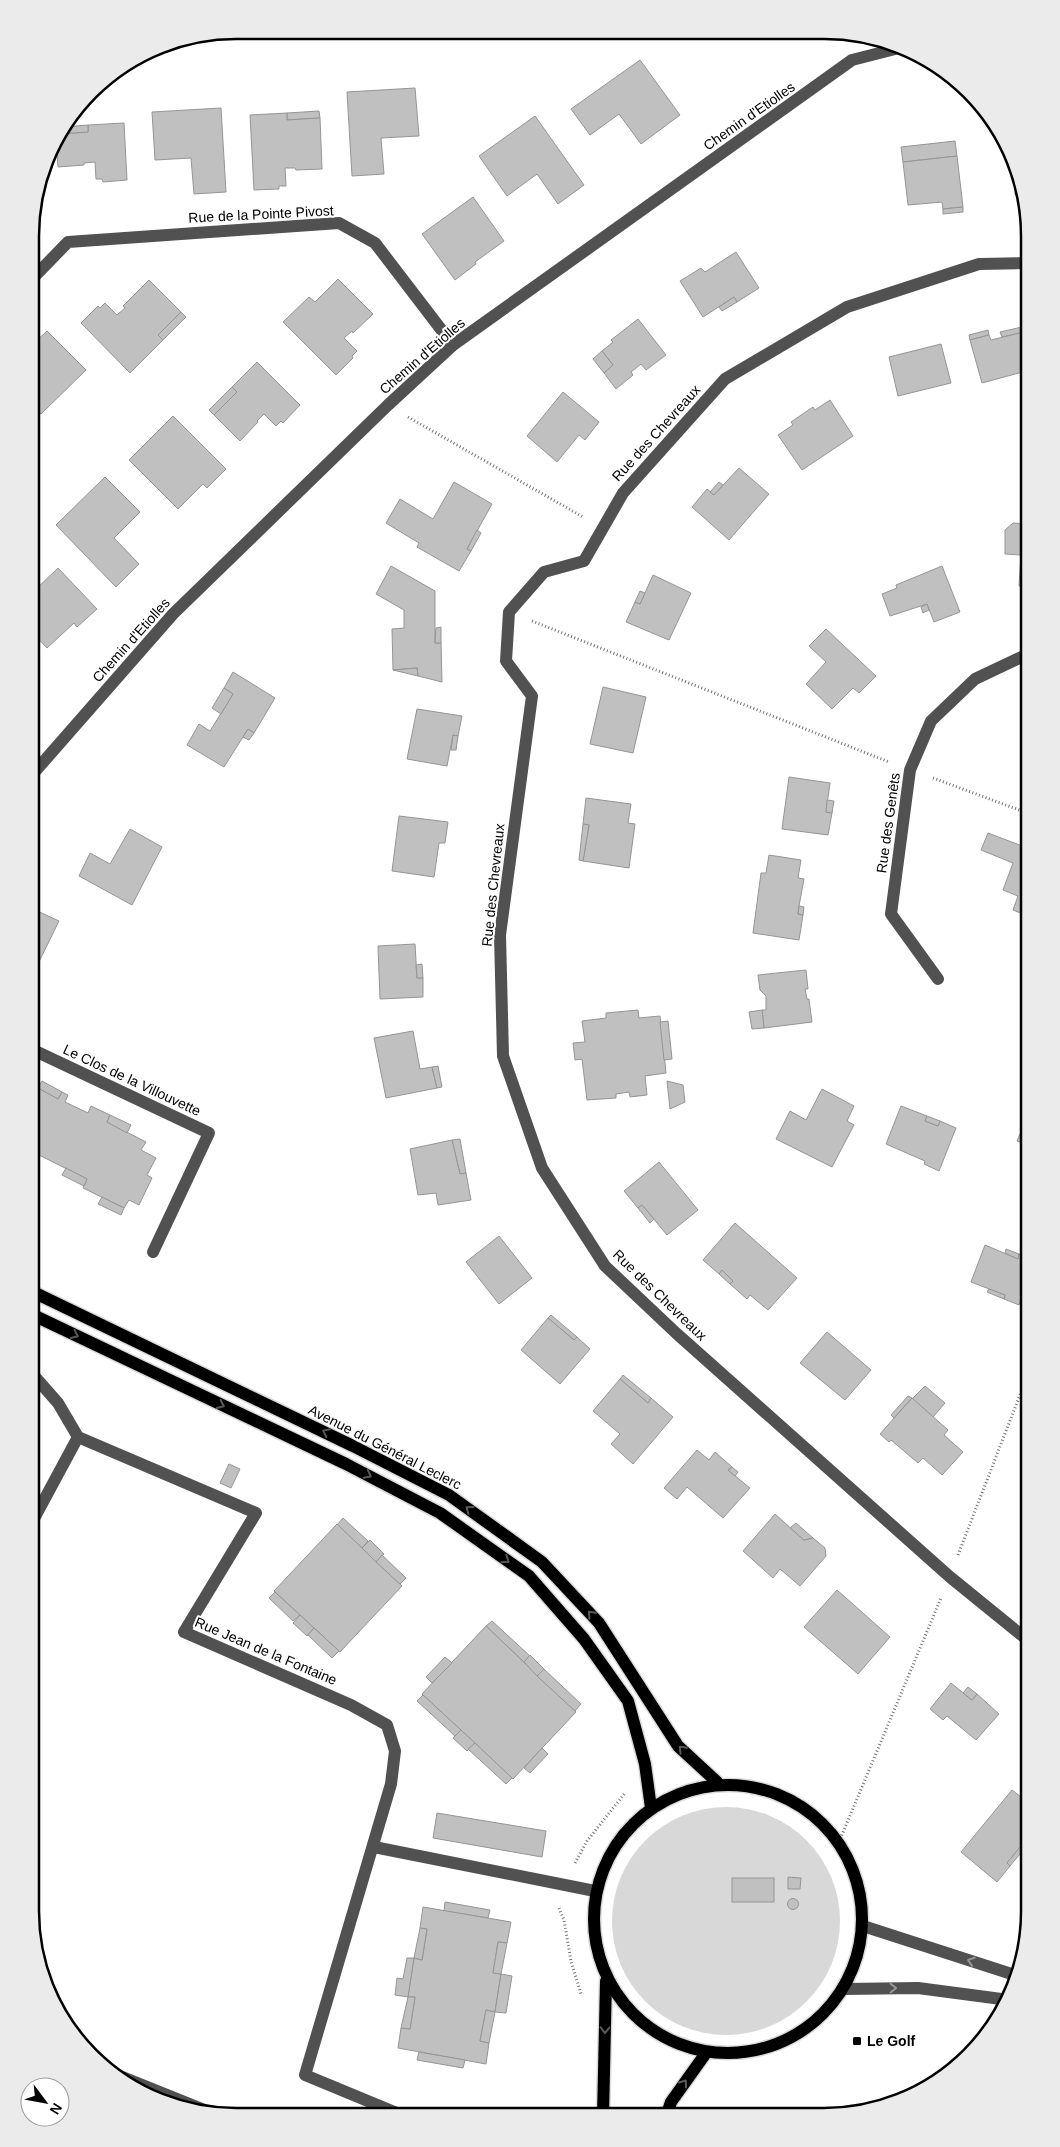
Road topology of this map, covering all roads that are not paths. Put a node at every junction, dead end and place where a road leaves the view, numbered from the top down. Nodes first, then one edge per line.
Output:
1 (891, 50) edge
2 (1021, 263) edge
3 (39, 272) edge
4 (453, 346) junction
5 (1021, 658) edge
6 (39, 767) edge
7 (938, 979) dead end
8 (39, 1053) edge
9 (153, 1252) dead end
10 (39, 1296) edge
11 (39, 1318) edge
12 (39, 1381) edge
13 (78, 1437) junction
14 (39, 1509) edge
15 (1021, 1635) edge
16 (717, 1782) junction
17 (651, 1808) junction
18 (374, 1847) junction
19 (595, 1891) junction
20 (862, 1926) junction
21 (1011, 1974) edge
22 (606, 1981) junction
23 (844, 1989) junction
24 (1001, 1999) edge
25 (706, 2053) junction
26 (143, 2085) edge
27 (185, 2102) edge
28 (385, 2108) edge
29 (603, 2108) edge
30 (668, 2108) edge

1 - 4 street, Chemin d'Etiolles
2 - 15 street, Rue des Chevreaux
3 - 4 street, Rue de la Pointe Pivost
4 - 6 street, Chemin d'Etiolles
5 - 7 street, Rue des Genêts
8 - 9 street, Le Clos de la Villouvette
16 -> 10 main road, Avenue du Général Leclerc
11 -> 17 main road
12 - 13 street
13 - 14 street
13 - 18 street, Rue Jean de la Fontaine
16 - 17 main road
16 - 20 main road
17 - 19 main road
18 - 19 street
18 - 28 street, Rue Jean de la Fontaine
19 - 22 main road
21 -> 20 street
20 - 23 main road
22 - 25 main road
22 -> 29 main road
23 -> 24 street
23 - 25 main road
30 -> 25 main road
26 - 27 street

